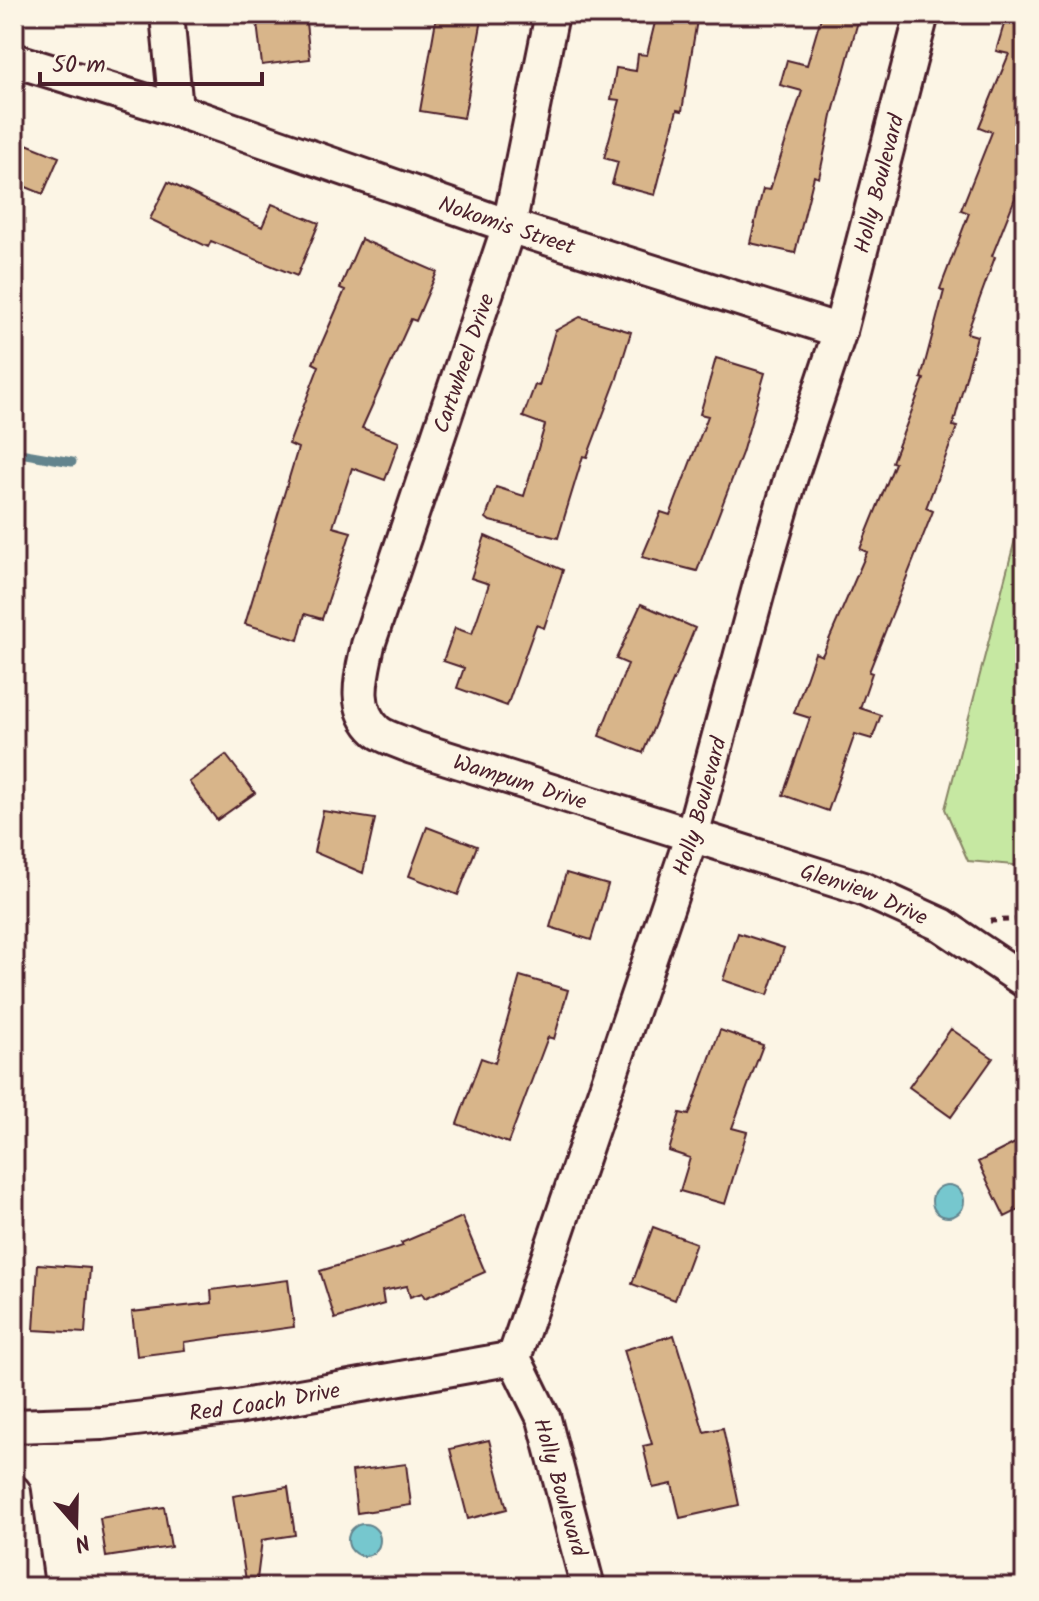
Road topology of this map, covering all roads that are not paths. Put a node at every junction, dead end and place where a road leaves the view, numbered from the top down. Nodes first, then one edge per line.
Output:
1 (167, 14) edge
2 (552, 14) edge
3 (922, 14) edge
4 (14, 60) edge
5 (176, 110) junction
6 (509, 226) junction
7 (840, 331) junction
8 (362, 707) joint
9 (692, 835) junction
10 (1025, 981) edge
11 (514, 1358) junction
12 (14, 1426) edge
13 (14, 1492) edge
14 (27, 1587) edge
15 (588, 1587) edge

1 - 5 street
2 - 6 street, Cartwheel Drive
3 - 7 street, Holly Boulevard
4 - 5 street, Nokomis Street
5 - 6 street, Nokomis Street
6 - 7 street, Nokomis Street
6 - 8 street, Cartwheel Drive
7 - 9 street, Holly Boulevard
8 - 9 street, Wampum Drive
9 - 10 street, Glenview Drive
9 - 11 street, Holly Boulevard
11 - 12 street, Red Coach Drive
11 - 15 street, Holly Boulevard
13 - 14 street

